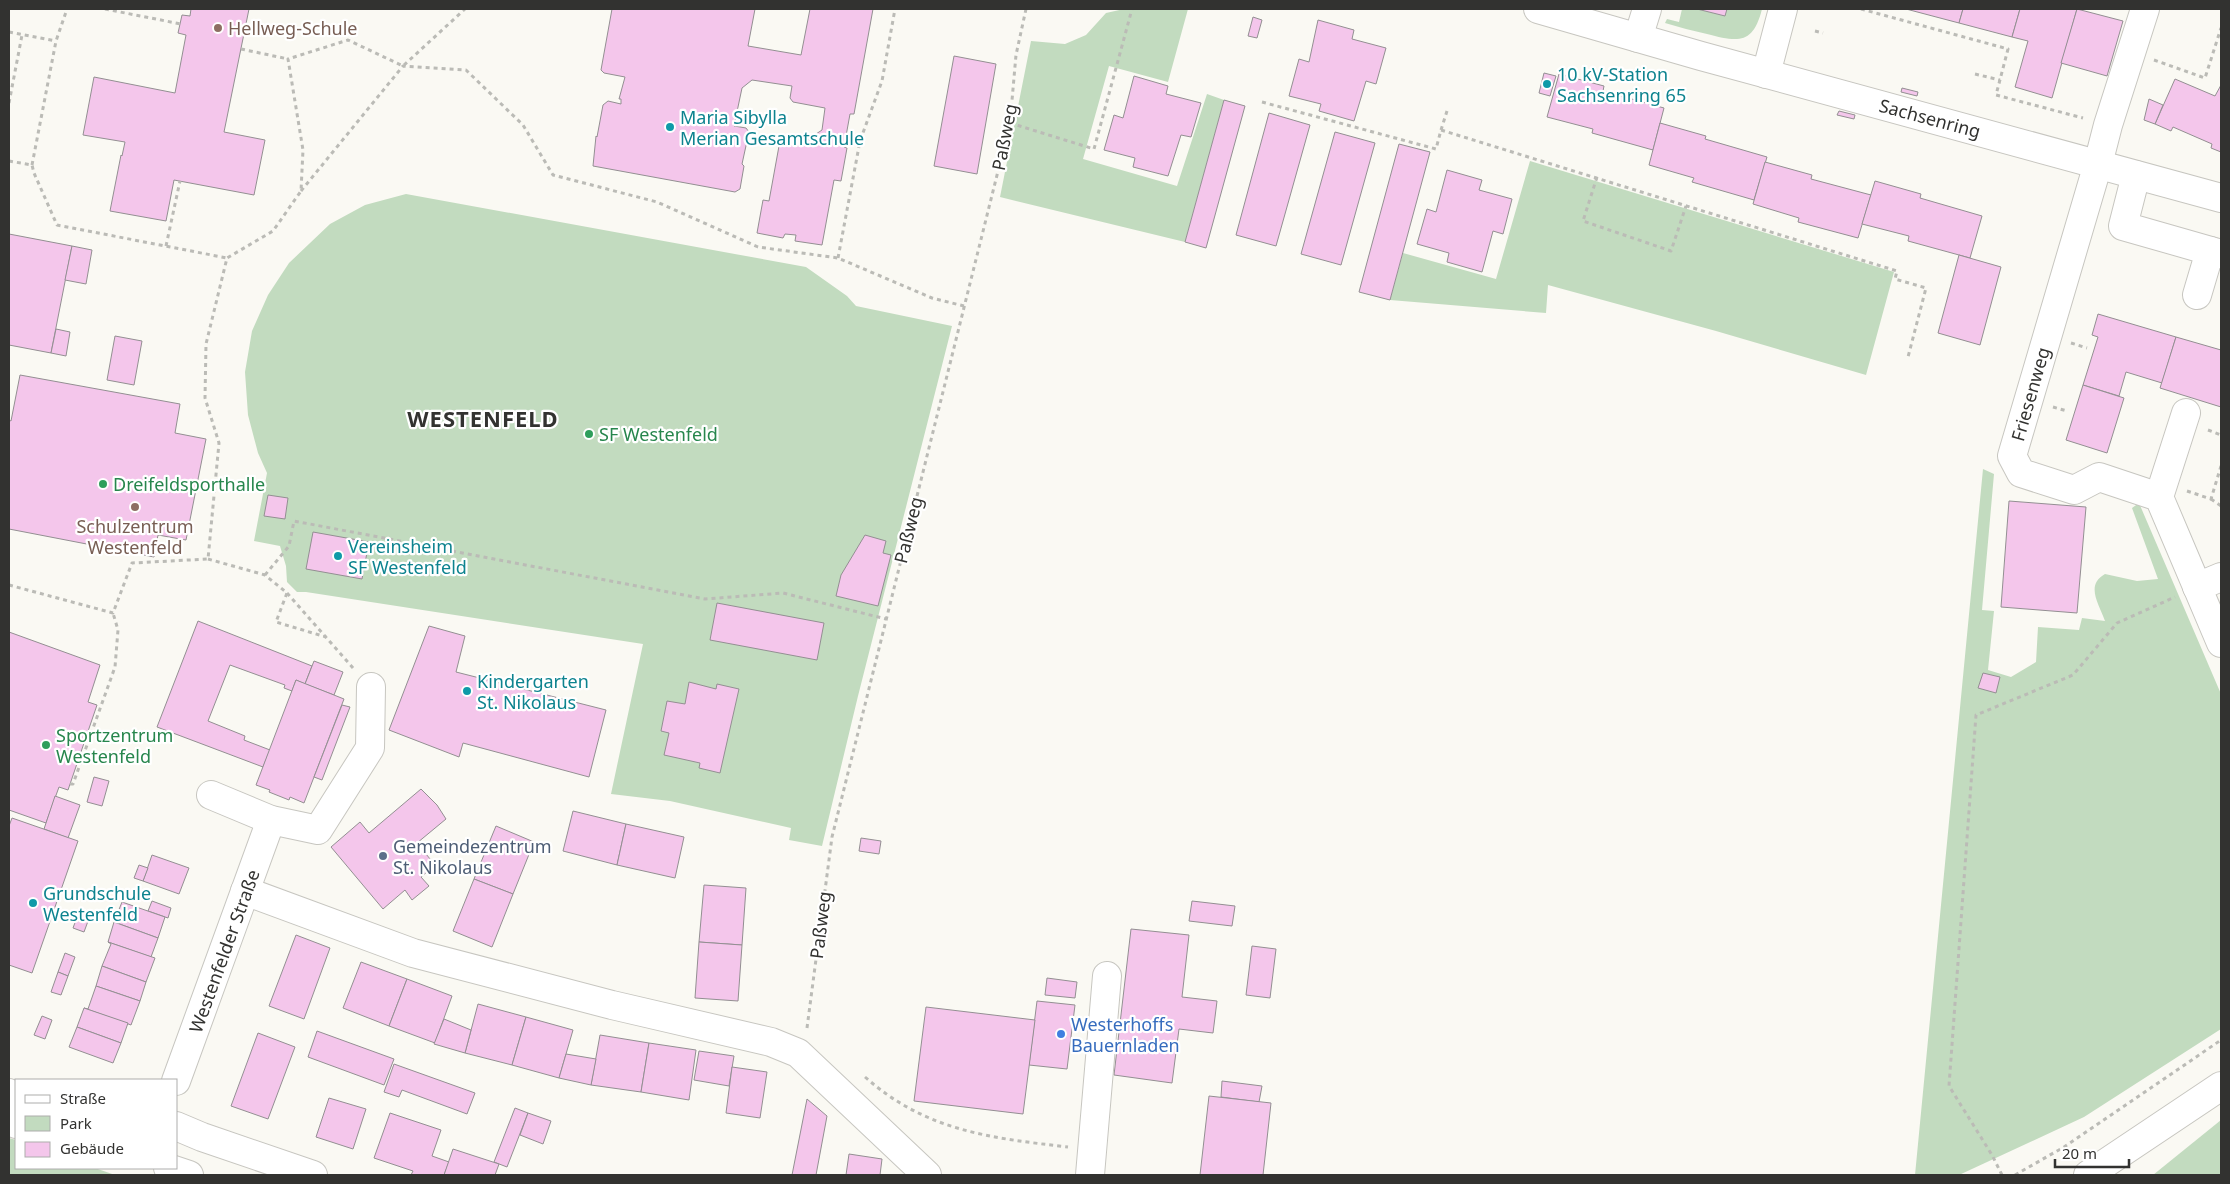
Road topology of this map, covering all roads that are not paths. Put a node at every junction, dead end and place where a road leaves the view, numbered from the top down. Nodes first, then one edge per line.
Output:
1 (1538, 9) edge
2 (1647, 9) edge
3 (1783, 9) edge
4 (2145, 9) edge
5 (1638, 38) junction
6 (1766, 74) junction
7 (2098, 164) junction
8 (2136, 176) junction
9 (2221, 198) edge
10 (2216, 253) edge
11 (2197, 295) dead end
12 (2186, 413) dead end
13 (2161, 490) junction
14 (2209, 582) edge
15 (2221, 643) edge
16 (371, 687) road end
17 (210, 795) dead end
18 (271, 820) junction
19 (245, 891) junction
20 (1107, 976) dead end
21 (177, 1079) edge
22 (2221, 1086) edge
23 (178, 1127) edge
24 (1091, 1162) edge
25 (171, 1169) edge
26 (189, 1175) edge
27 (314, 1175) edge
28 (927, 1175) edge
29 (2088, 1175) edge

1 - 5 street, Sachsenring
2 - 5 street
3 - 6 street
4 - 7 street, Friesenweg
5 - 6 street, Sachsenring
6 - 7 street, Sachsenring
7 - 8 street, Sachsenring
7 - 13 street, Friesenweg
8 - 9 street, Sachsenring
8 - 10 street
10 - 11 street
12 - 13 street
13 - 14 street
14 - 15 street
16 - 18 street
17 - 18 street
18 - 19 street, Westenfelder Straße
19 - 21 street, Westenfelder Straße
19 - 28 street
20 - 24 street
22 - 29 street
23 - 27 street
25 - 26 street

